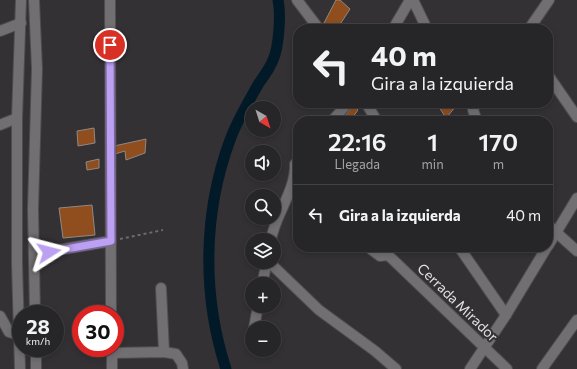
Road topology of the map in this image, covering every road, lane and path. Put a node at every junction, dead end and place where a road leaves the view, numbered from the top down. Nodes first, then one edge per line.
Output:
1 (21, 0) edge
2 (34, 0) edge
3 (110, 0) edge
4 (297, 0) edge
5 (410, 0) edge
6 (413, 0) edge
7 (549, 0) edge
8 (21, 23) junction
9 (315, 24) edge
10 (396, 24) edge
11 (425, 24) edge
12 (532, 24) edge
13 (0, 31) edge
14 (553, 82) edge
15 (344, 108) edge
16 (336, 116) edge
17 (577, 117) edge
18 (17, 118) junction
19 (0, 125) edge
20 (293, 179) edge
21 (577, 198) edge
22 (163, 230) dead end
23 (553, 230) edge
24 (272, 233) edge
25 (556, 233) junction
26 (553, 238) edge
27 (111, 241) junction
28 (577, 251) edge
29 (375, 252) edge
30 (386, 252) edge
31 (389, 252) edge
32 (462, 252) edge
33 (544, 252) edge
34 (34, 254) junction
35 (275, 269) edge
36 (161, 288) dead end
37 (19, 305) edge
38 (35, 305) edge
39 (111, 305) edge
40 (506, 315) junction
41 (0, 316) edge
42 (577, 320) edge
43 (12, 333) edge
44 (485, 348) junction
45 (124, 350) edge
46 (164, 352) junction
47 (20, 357) edge
48 (36, 357) edge
49 (112, 357) edge
50 (20, 369) edge
51 (36, 369) edge
52 (112, 369) edge
53 (183, 369) edge
54 (396, 369) edge
55 (470, 369) edge
56 (507, 369) edge
57 (542, 369) edge

1 - 8 street
2 - 34 street
3 - 27 street
4 - 9 street
5 - 10 street
6 - 11 street
7 - 12 street
8 - 13 street
8 - 18 street
14 - 17 street
15 - 16 street
18 - 19 street
18 - 37 street
20 - 24 street
21 - 25 street
22 - 27 path
23 - 25 street
25 - 26 street
25 - 28 street
27 - 34 street
27 - 39 street
29 - 30 street, Cerrada Mirador
31 - 44 street, Cerrada Mirador
32 - 40 street
33 - 40 street
34 - 38 street
35 - 54 street
36 - 46 street
40 - 44 street
41 - 43 street
42 - 57 street
44 - 55 street
44 - 56 street, Cerrada Mirador
45 - 46 street
46 - 53 street
47 - 50 street
48 - 51 street
49 - 52 street

